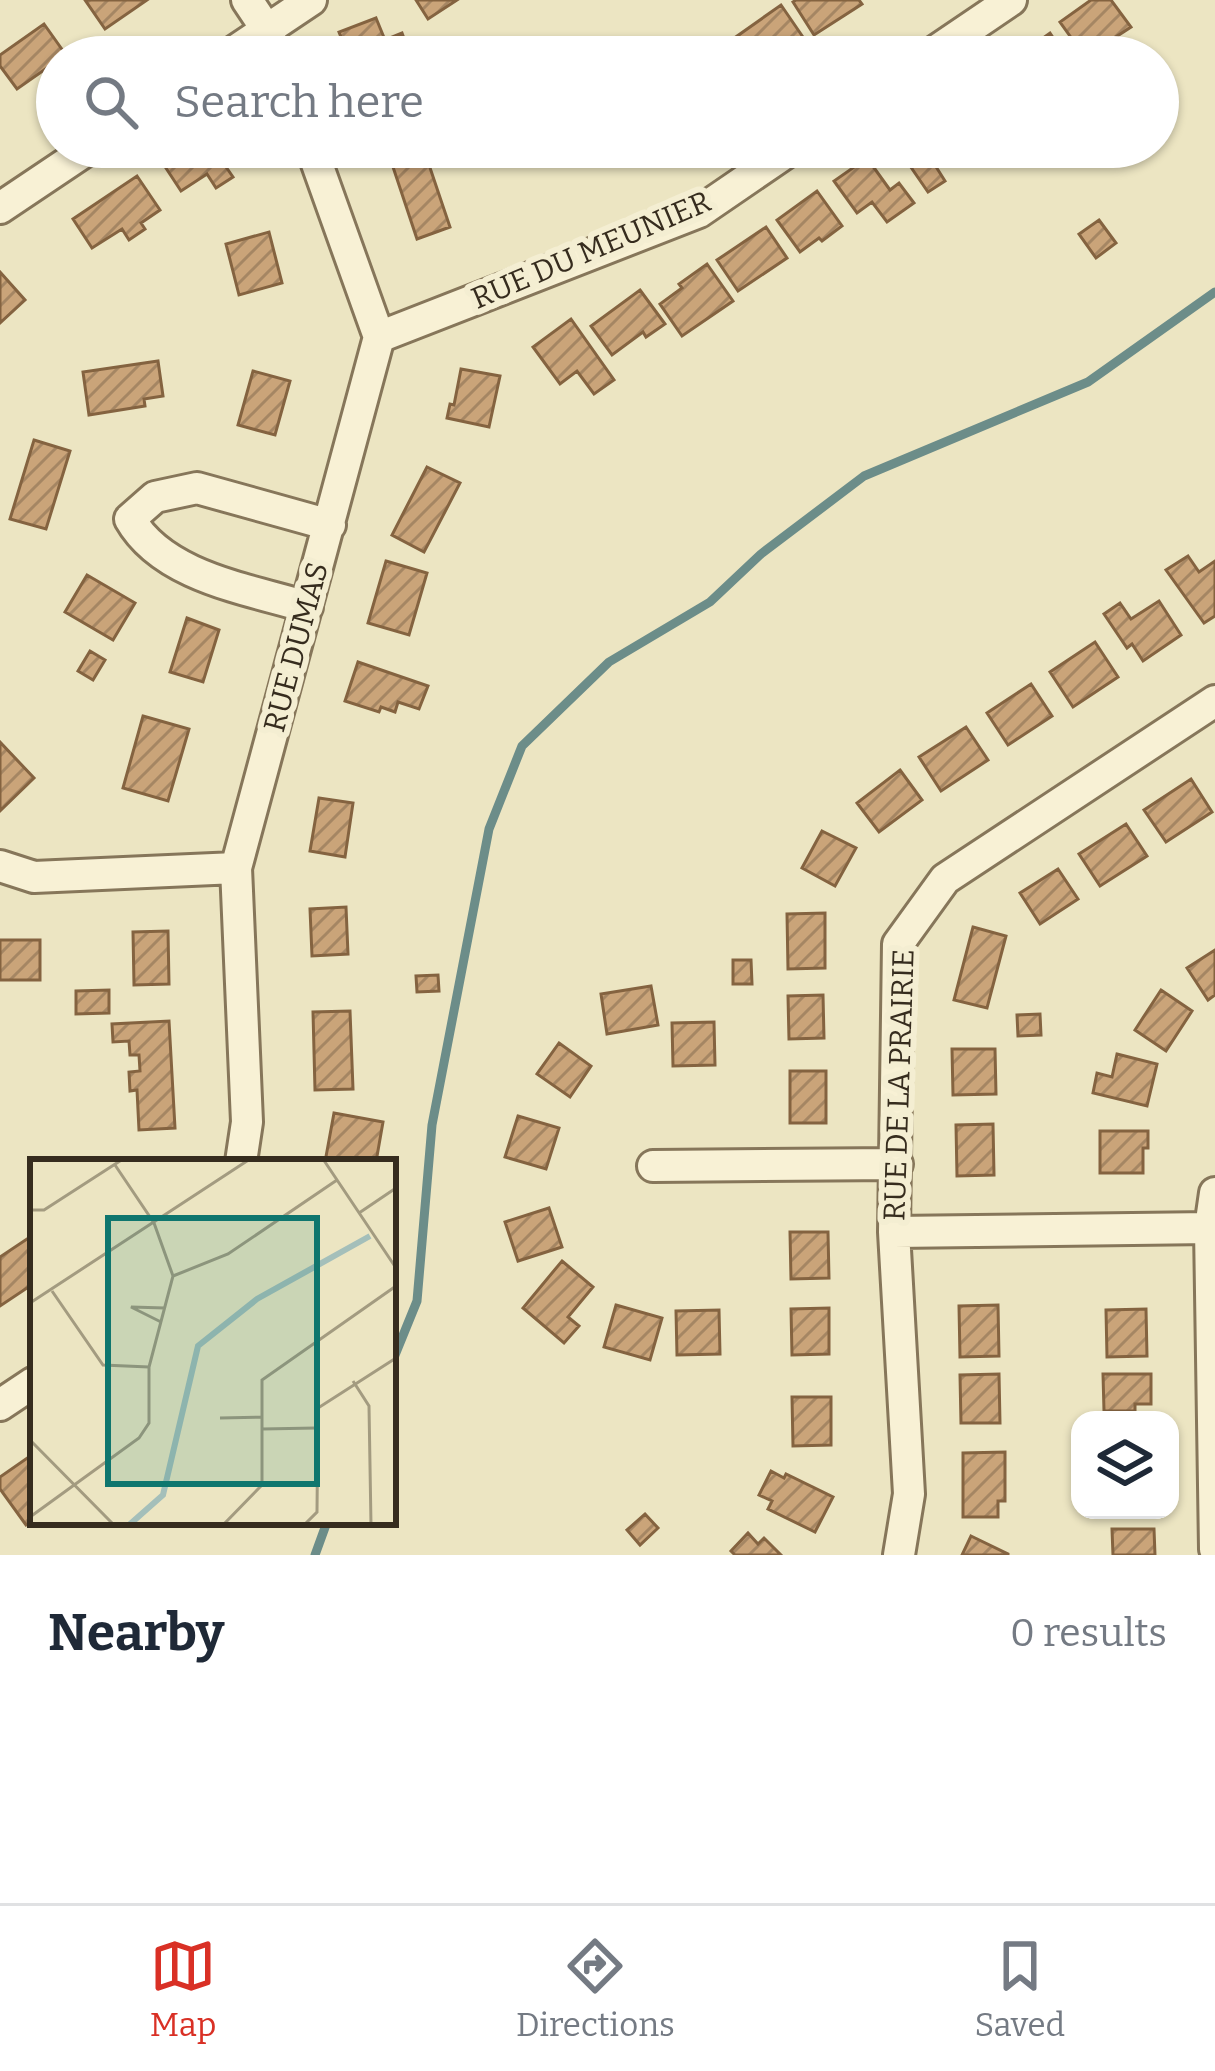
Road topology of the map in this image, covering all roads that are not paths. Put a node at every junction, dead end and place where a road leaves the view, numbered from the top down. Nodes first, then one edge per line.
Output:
1 (247, 0) edge
2 (311, 0) edge
3 (1011, 0) edge
4 (268, 36) edge
5 (278, 36) edge
6 (958, 36) edge
7 (60, 168) edge
8 (319, 168) edge
9 (763, 168) edge
10 (0, 208) edge
11 (379, 337) junction
12 (329, 525) junction
13 (307, 607) junction
14 (1215, 701) edge
15 (0, 866) edge
16 (236, 868) junction
17 (241, 1159) edge
18 (897, 1164) junction
19 (653, 1166) dead end
20 (1215, 1192) edge
21 (1210, 1228) junction
22 (894, 1232) junction
23 (30, 1385) edge
24 (0, 1405) edge
25 (1215, 1549) edge
26 (899, 1555) edge

1 - 4 street
2 - 5 street
3 - 6 street
7 - 10 street
8 - 11 street
9 - 11 street, RUE DU MEUNIER
11 - 12 street, RUE DUMAS
12 - 13 street, RUE DUMAS
12 - 13 street
13 - 16 street, RUE DUMAS
14 - 18 street, RUE DE LA PRAIRIE
15 - 16 street
16 - 17 street, RUE DUMAS
18 - 19 street
18 - 22 street, RUE DE LA PRAIRIE
20 - 21 street
21 - 22 street
21 - 25 street
22 - 26 street, RUE DE LA PRAIRIE
23 - 24 street

